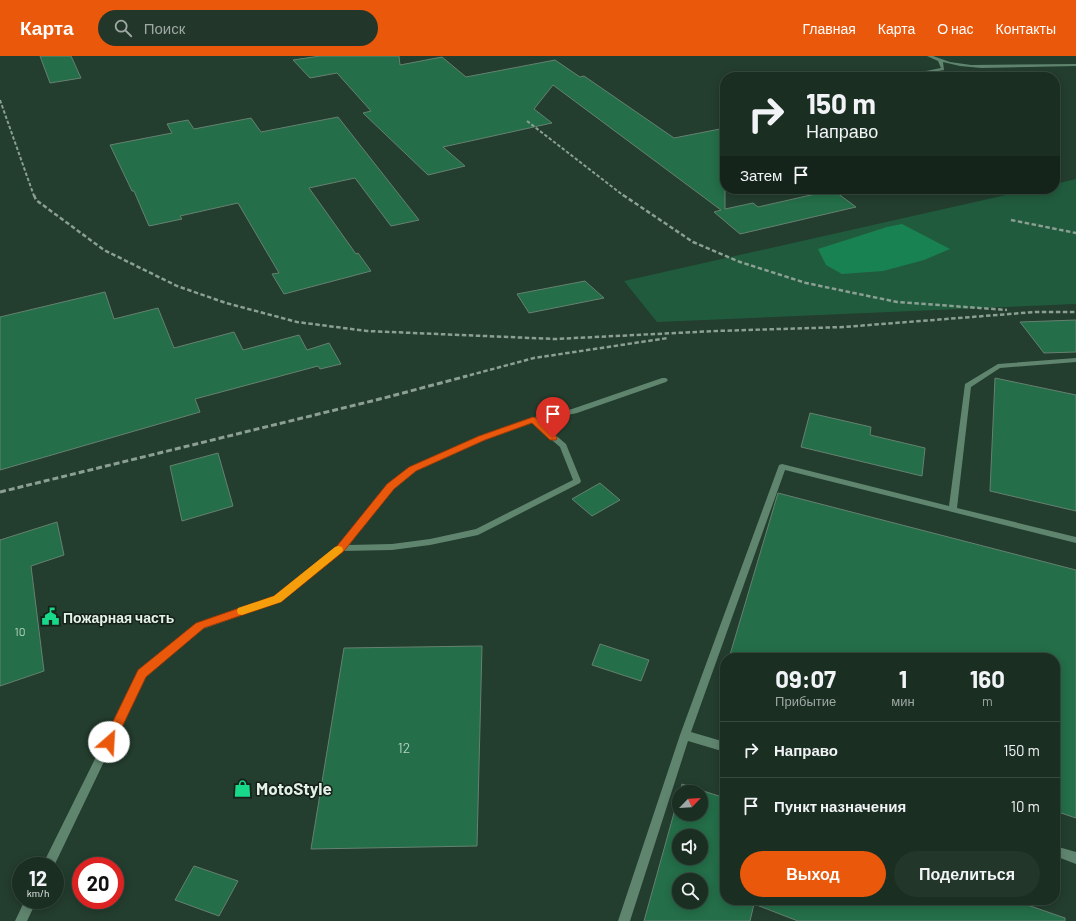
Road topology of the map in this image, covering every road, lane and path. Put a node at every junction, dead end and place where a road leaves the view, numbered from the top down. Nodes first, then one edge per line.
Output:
1 (929, 56) edge
2 (940, 61) junction
3 (1076, 65) edge
4 (926, 72) edge
5 (1076, 360) edge
6 (664, 380) dead end
7 (533, 420) junction
8 (952, 509) junction
9 (1076, 540) edge
10 (340, 548) junction
11 (685, 735) junction
12 (720, 746) edge
13 (1060, 853) edge
14 (52, 857) edge
15 (1076, 858) edge
16 (27, 909) edge
17 (21, 921) edge
18 (624, 921) edge

1 - 2 lane
2 - 3 lane
2 - 4 lane
5 - 8 lane
6 - 7 lane
7 - 10 lane
7 - 10 lane
8 - 9 lane
8 - 11 lane
10 - 14 lane
11 - 12 lane
11 - 18 lane
13 - 15 lane
16 - 17 lane

